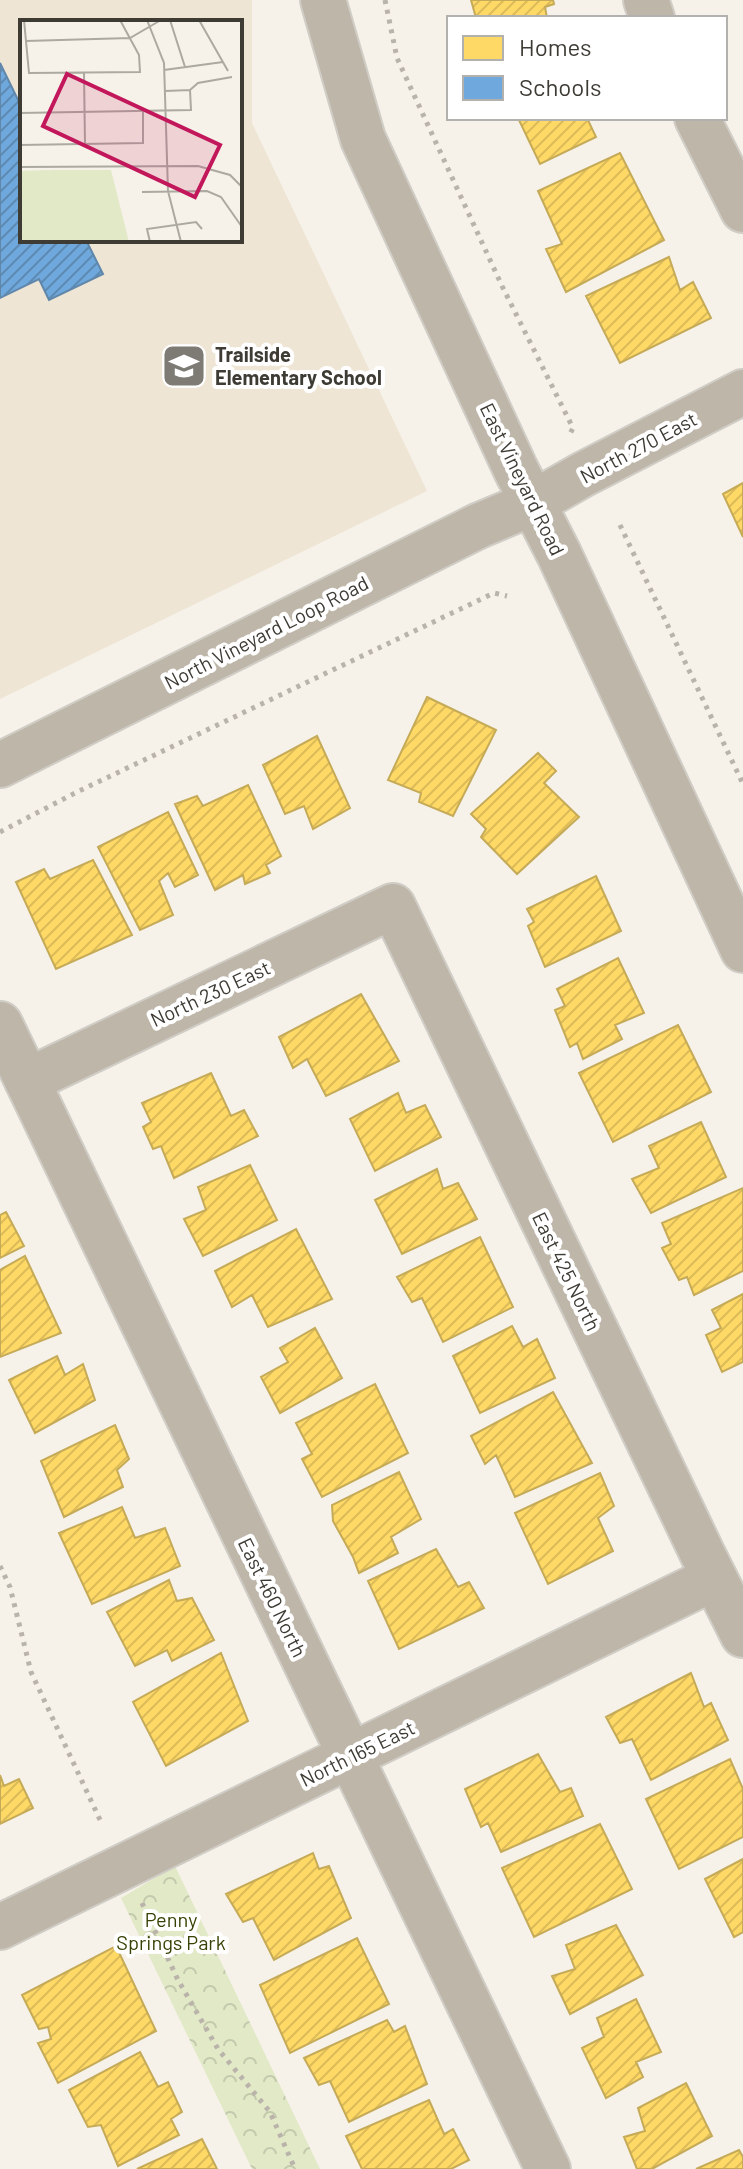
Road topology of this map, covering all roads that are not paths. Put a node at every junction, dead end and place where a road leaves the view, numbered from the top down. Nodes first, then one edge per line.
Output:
1 (323, 0) edge
2 (698, 120) edge
3 (743, 210) edge
4 (743, 392) edge
5 (533, 503) junction
6 (0, 765) edge
7 (393, 906) joint
8 (743, 950) edge
9 (0, 1024) edge
10 (27, 1081) junction
11 (714, 1578) junction
12 (743, 1635) edge
13 (350, 1756) junction
14 (0, 1927) edge
15 (548, 2169) edge

1 - 5 street, East Vineyard Road
2 - 3 street
4 - 5 street, North 270 East
5 - 6 street, North Vineyard Loop Road
5 - 8 street, East Vineyard Road
7 - 10 street, North 230 East
7 - 11 street, East 425 North
9 - 10 street, East 460 North
10 - 13 street, East 460 North
11 - 12 street, East 425 North
11 - 13 street, North 165 East
13 - 14 street, North 165 East
13 - 15 street, East 460 North

